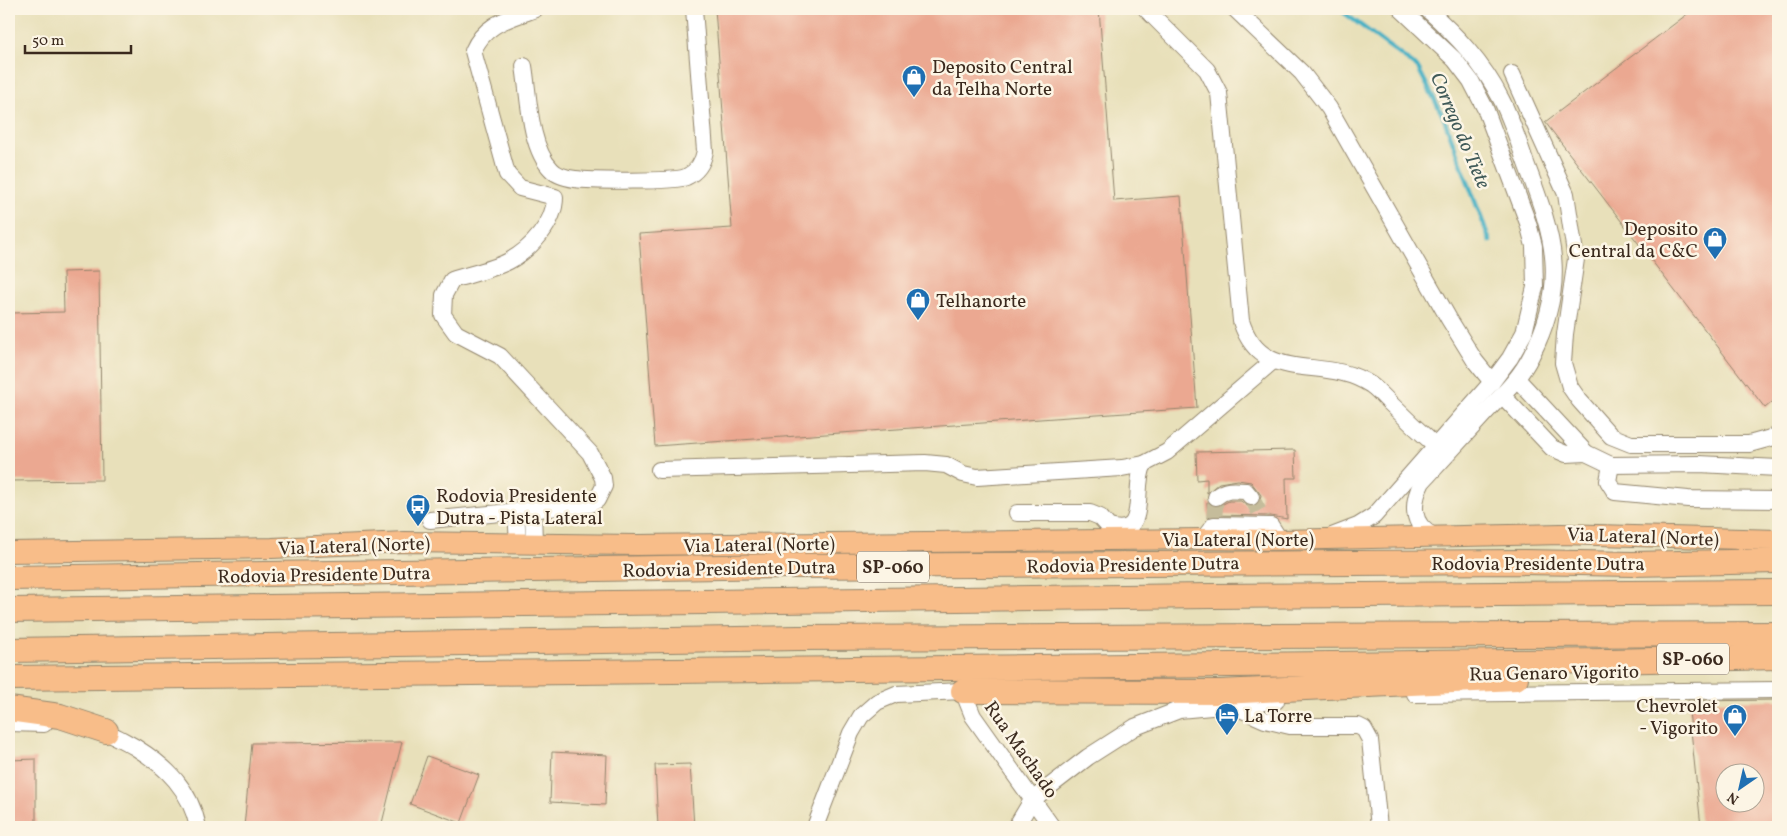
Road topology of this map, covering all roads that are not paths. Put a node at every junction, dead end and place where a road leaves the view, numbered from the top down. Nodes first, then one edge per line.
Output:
1 (536, 9) edge
2 (694, 9) edge
3 (1146, 9) edge
4 (1236, 9) edge
5 (1401, 9) edge
6 (1427, 9) edge
7 (524, 66) dead end
8 (1512, 74) dead end
9 (576, 179) junction
10 (555, 197) junction
11 (1273, 361) junction
12 (1517, 379) junction
13 (1497, 388) junction
14 (1778, 436) edge
15 (1436, 446) junction
16 (1586, 453) junction
17 (1144, 464) junction
18 (1611, 465) junction
19 (1778, 468) edge
20 (659, 470) dead end
21 (1216, 497) dead end
22 (1250, 497) dead end
23 (1778, 500) edge
24 (533, 510) junction
25 (516, 512) junction
26 (1016, 513) dead end
27 (430, 520) dead end
28 (1434, 536) junction
29 (1323, 539) junction
30 (1778, 540) edge
31 (526, 543) junction
32 (9, 552) edge
33 (1778, 561) edge
34 (1163, 563) junction
35 (9, 578) edge
36 (1778, 581) edge
37 (1778, 592) edge
38 (9, 610) edge
39 (1778, 634) edge
40 (426, 644) junction
41 (9, 650) edge
42 (1778, 657) edge
43 (1608, 661) junction
44 (103, 677) junction
45 (9, 678) edge
46 (1778, 690) edge
47 (963, 691) junction
48 (1228, 704) junction
49 (9, 710) edge
50 (9, 723) edge
51 (106, 731) junction
52 (1032, 800) junction
53 (198, 827) edge
54 (815, 827) edge
55 (1016, 827) edge
56 (1052, 827) edge
57 (1379, 827) edge

1 - 10 street
2 - 9 street
3 - 11 street
4 - 13 street
5 - 13 street
6 - 12 street
7 - 9 street
8 - 14 street
9 - 10 street
10 - 24 street
11 - 15 street
11 - 17 street
12 - 13 street
12 - 16 street
13 - 15 street
13 - 16 street
13 - 28 street
15 - 29 street
16 - 18 street
17 - 20 street
17 - 26 street
18 - 19 street
18 - 23 street
21 - 22 street
24 - 25 street
24 - 31 street
25 - 27 street
25 - 31 street
28 - 29 main road, Via Lateral (Norte)
28 - 30 main road, Via Lateral (Norte)
29 - 31 main road, Via Lateral (Norte)
31 - 32 main road, Via Lateral (Norte)
33 - 34 highway, Rodovia Presidente Dutra / SP-060
34 - 35 highway, Rodovia Presidente Dutra / SP-060
34 - 36 highway
37 - 38 highway, Rodovia Presidente Dutra / SP-060
39 - 40 highway, SP-060
40 - 41 highway, SP-060
40 - 44 highway
42 - 43 highway, SP-060
43 - 44 highway, SP-060
43 - 47 highway
44 - 45 highway, SP-060
46 - 48 street, Rua Genaro Vigorito
47 - 52 street, Rua Machado
47 - 54 street
48 - 52 street, Rua Genaro Vigorito
48 - 57 street
49 - 51 highway
50 - 51 street
51 - 53 street
52 - 55 street
52 - 56 street, Rua Machado

